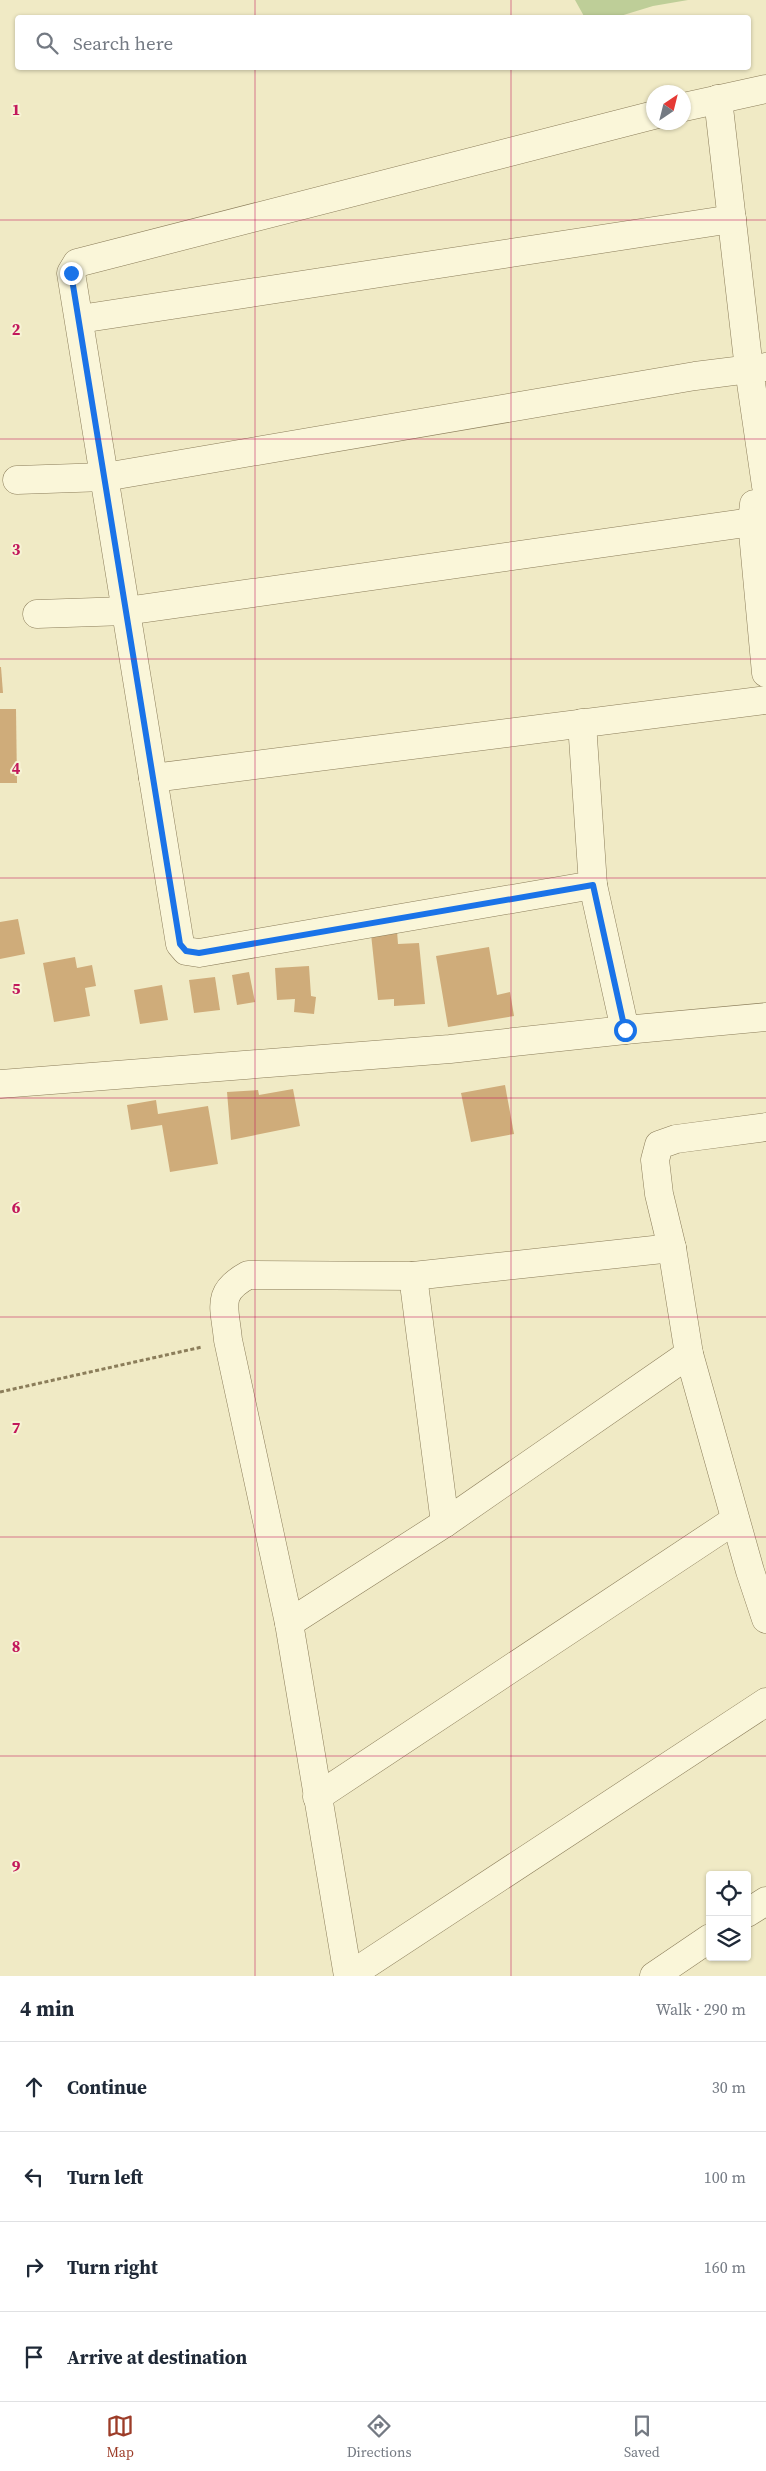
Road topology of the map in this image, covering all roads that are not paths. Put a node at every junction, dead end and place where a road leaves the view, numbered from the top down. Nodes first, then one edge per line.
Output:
1 (766, 89) edge
2 (718, 99) junction
3 (691, 105) edge
4 (646, 116) edge
5 (732, 219) junction
6 (80, 319) junction
7 (758, 368) edge
8 (105, 477) junction
9 (17, 480) dead end
10 (765, 484) edge
11 (759, 521) edge
12 (126, 611) junction
13 (37, 614) dead end
14 (766, 673) edge
15 (766, 700) edge
16 (582, 723) junction
17 (153, 778) junction
18 (593, 885) junction
19 (766, 1017) edge
20 (625, 1030) junction
21 (0, 1084) edge
22 (766, 1127) edge
23 (672, 1248) junction
24 (413, 1276) junction
25 (689, 1354) junction
26 (735, 1520) junction
27 (445, 1523) junction
28 (766, 1618) edge
29 (289, 1623) junction
30 (766, 1702) edge
31 (317, 1798) junction
32 (766, 1901) edge
33 (751, 1910) edge
34 (706, 1941) edge
35 (349, 1976) edge
36 (654, 1976) edge

1 - 2 street
2 - 3 street
2 - 5 street
4 - 6 street
5 - 6 street
5 - 7 street
6 - 8 street
7 - 8 street
7 - 10 street
8 - 9 street
8 - 12 street
10 - 11 street
11 - 12 street
11 - 14 street
12 - 13 street
12 - 17 street
15 - 16 street
16 - 17 street
16 - 18 street
17 - 18 street
18 - 20 street
19 - 20 street
20 - 21 street
22 - 23 street
23 - 24 street
23 - 25 street
24 - 27 street
24 - 29 street
25 - 26 street
25 - 27 street
26 - 28 street
26 - 31 street
27 - 29 street
29 - 31 street
30 - 35 street
31 - 35 street
32 - 33 street
34 - 36 street

